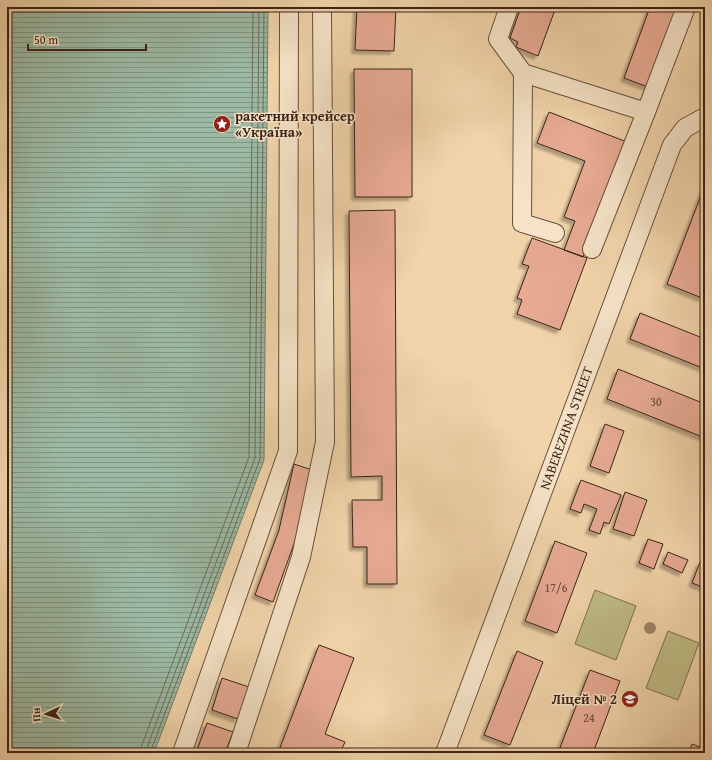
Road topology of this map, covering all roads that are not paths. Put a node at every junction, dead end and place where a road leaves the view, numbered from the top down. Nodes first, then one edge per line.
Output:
1 (289, 7) edge
2 (322, 7) edge
3 (509, 7) edge
4 (686, 7) edge
5 (523, 73) junction
6 (646, 112) junction
7 (705, 117) edge
8 (555, 233) dead end
9 (592, 249) dead end
10 (182, 753) edge
11 (236, 753) edge
12 (445, 753) edge

1 - 10 street
2 - 11 street
3 - 5 street
4 - 6 street
5 - 6 street
5 - 8 street
6 - 9 street
7 - 12 street, NABEREZHNA STREET

